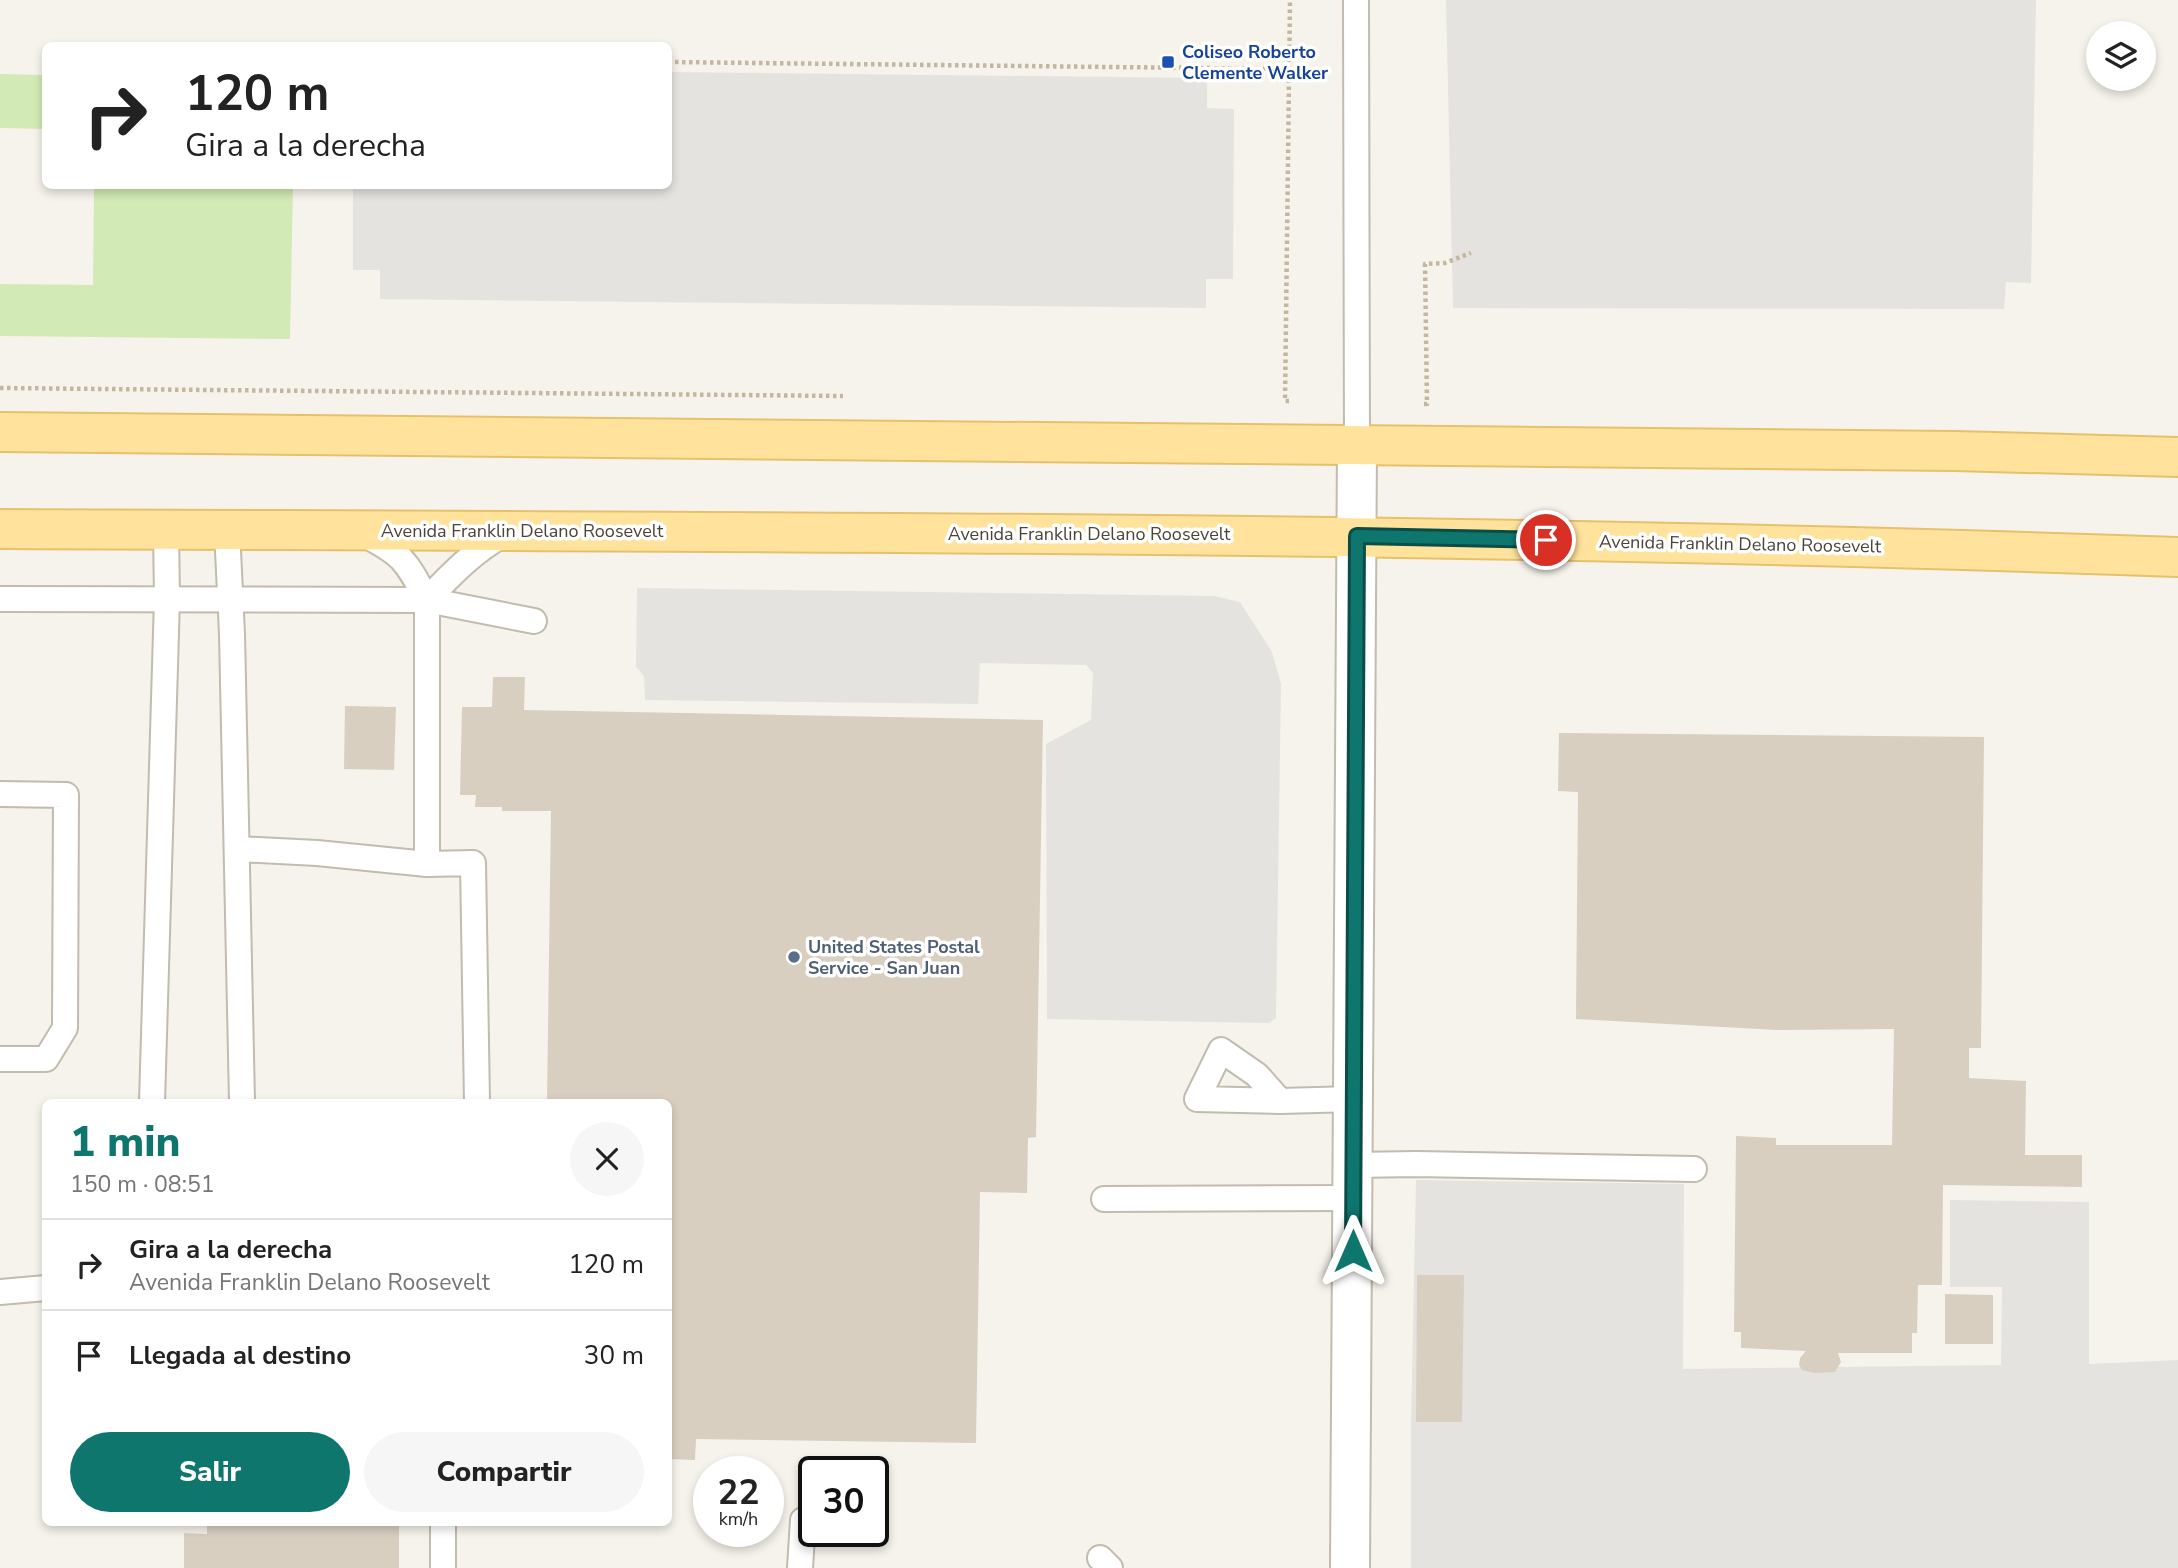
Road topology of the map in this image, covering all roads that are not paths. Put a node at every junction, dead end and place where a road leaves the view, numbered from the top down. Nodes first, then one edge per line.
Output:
1 (1349, 0) edge
2 (0, 432) edge
3 (1357, 446) junction
4 (2178, 457) edge
5 (0, 529) edge
6 (166, 530) junction
7 (227, 530) junction
8 (510, 530) junction
9 (356, 531) junction
10 (1357, 536) junction
11 (2178, 557) edge
12 (0, 599) edge
13 (167, 599) junction
14 (231, 600) junction
15 (427, 600) junction
16 (534, 621) dead end
17 (0, 794) edge
18 (237, 849) junction
19 (427, 864) junction
20 (0, 1059) edge
21 (152, 1099) edge
22 (242, 1099) edge
23 (477, 1099) edge
24 (1353, 1099) junction
25 (1280, 1101) junction
26 (1694, 1170) dead end
27 (1353, 1182) junction
28 (1104, 1199) dead end
29 (42, 1288) edge
30 (0, 1292) edge
31 (443, 1526) edge
32 (801, 1547) edge
33 (443, 1568) edge
34 (800, 1568) edge
35 (1350, 1568) edge

1 - 3 lane
2 - 3 main road
3 - 4 main road
3 - 10 street
5 - 6 main road, Avenida Franklin Delano Roosevelt
6 - 7 main road, Avenida Franklin Delano Roosevelt
6 - 13 lane
7 - 9 main road, Avenida Franklin Delano Roosevelt
7 - 14 lane
8 - 9 main road, Avenida Franklin Delano Roosevelt
8 - 10 main road, Avenida Franklin Delano Roosevelt
8 - 15 lane
9 - 15 lane
10 - 11 main road, Avenida Franklin Delano Roosevelt
10 - 24 street
12 - 13 lane
13 - 14 lane
13 - 21 lane
14 - 15 lane
14 - 18 lane
15 - 16 lane
15 - 19 lane
17 - 20 lane
18 - 19 lane
18 - 22 lane
19 - 23 lane
24 - 25 lane
24 - 27 street
25 - 25 lane
26 - 27 lane
27 - 28 lane
27 - 35 street
29 - 30 lane
31 - 33 lane
32 - 34 lane

